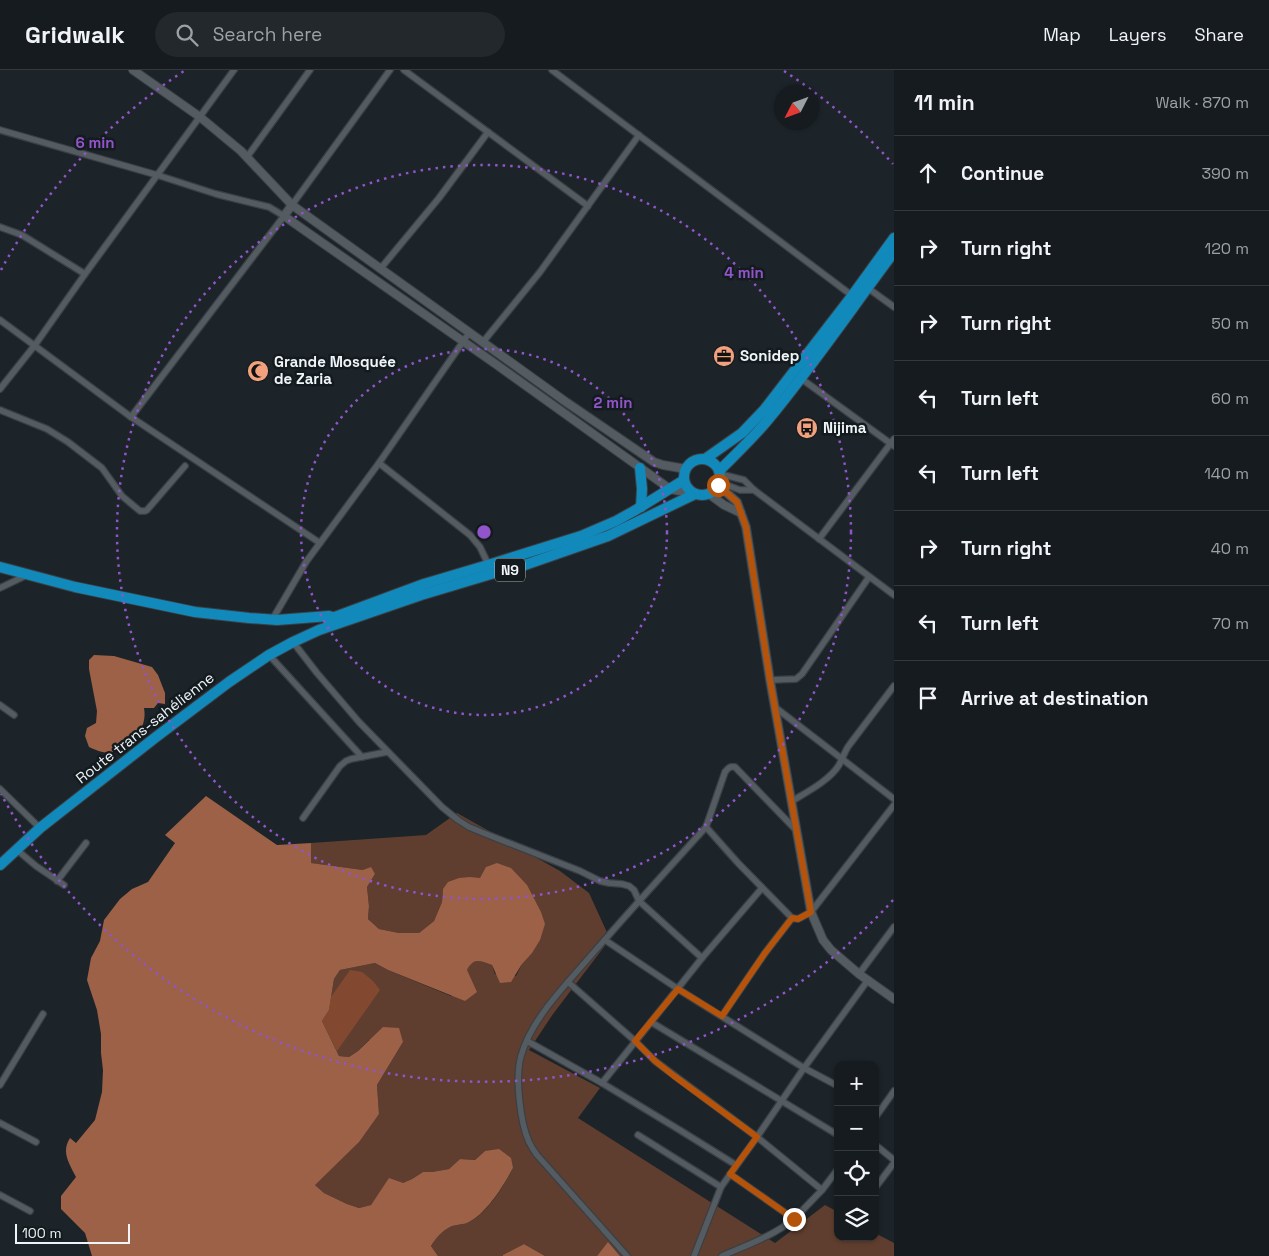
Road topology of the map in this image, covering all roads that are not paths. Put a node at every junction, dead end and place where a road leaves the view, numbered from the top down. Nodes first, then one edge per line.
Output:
1 (133, 70) edge
2 (234, 70) edge
3 (310, 70) edge
4 (390, 70) edge
5 (404, 70) edge
6 (552, 70) edge
7 (200, 117) junction
8 (0, 130) edge
9 (488, 132) junction
10 (639, 135) junction
11 (247, 157) junction
12 (157, 175) junction
13 (292, 205) junction
14 (588, 206) junction
15 (284, 216) junction
16 (0, 227) edge
17 (894, 238) edge
18 (894, 252) edge
19 (381, 268) junction
20 (85, 274) junction
21 (864, 285) junction
22 (855, 298) junction
23 (894, 307) edge
24 (0, 320) edge
25 (469, 333) junction
26 (463, 342) junction
27 (483, 342) junction
28 (35, 345) junction
29 (797, 375) junction
30 (0, 389) edge
31 (0, 410) edge
32 (131, 417) junction
33 (893, 443) edge
34 (705, 459) junction
35 (379, 464) junction
36 (185, 466) dead end
37 (640, 468) junction
38 (686, 469) junction
39 (719, 478) junction
40 (684, 480) junction
41 (670, 489) junction
42 (754, 490) junction
43 (695, 494) junction
44 (709, 494) junction
45 (641, 508) junction
46 (741, 513) junction
47 (819, 539) junction
48 (320, 542) junction
49 (0, 567) edge
50 (490, 570) junction
51 (28, 574) junction
52 (869, 577) junction
53 (0, 588) edge
54 (894, 594) edge
55 (272, 620) junction
56 (339, 620) junction
57 (293, 642) junction
58 (269, 655) junction
59 (770, 680) junction
60 (894, 686) edge
61 (0, 705) edge
62 (776, 708) junction
63 (14, 715) dead end
64 (387, 752) junction
65 (362, 757) junction
66 (841, 759) junction
67 (0, 789) edge
68 (894, 799) edge
69 (792, 801) junction
70 (894, 805) edge
71 (303, 818) dead end
72 (706, 827) junction
73 (40, 828) junction
74 (796, 830) junction
75 (86, 843) dead end
76 (17, 850) junction
77 (0, 865) edge
78 (57, 881) junction
79 (64, 885) dead end
80 (762, 888) junction
81 (639, 901) junction
82 (811, 912) junction
83 (792, 918) junction
84 (894, 927) edge
85 (605, 940) junction
86 (702, 958) junction
87 (859, 974) junction
88 (868, 980) junction
89 (568, 982) junction
90 (678, 989) junction
91 (894, 999) edge
92 (43, 1014) dead end
93 (722, 1016) junction
94 (651, 1022) junction
95 (527, 1041) junction
96 (635, 1041) junction
97 (804, 1068) junction
98 (1, 1081) edge
99 (602, 1083) junction
100 (834, 1084) edge
101 (894, 1091) edge
102 (782, 1101) junction
103 (879, 1108) edge
104 (882, 1109) junction
105 (879, 1113) edge
106 (0, 1123) edge
107 (834, 1133) edge
108 (638, 1135) dead end
109 (757, 1137) junction
110 (36, 1142) dead end
111 (879, 1148) edge
112 (894, 1162) edge
113 (736, 1165) junction
114 (730, 1174) junction
115 (834, 1174) edge
116 (879, 1183) edge
117 (721, 1187) junction
118 (822, 1190) junction
119 (0, 1195) edge
120 (30, 1212) dead end
121 (794, 1219) junction
122 (627, 1256) edge
123 (694, 1256) edge
124 (722, 1256) edge

1 - 7 street
2 - 7 street
3 - 11 street
4 - 13 street
5 - 9 street
6 - 10 street
7 - 11 street
7 - 12 street
8 - 12 street
9 - 14 street
9 - 19 street
10 - 14 street
10 - 22 street
11 - 13 street
12 - 15 street
12 - 20 street
13 - 15 street
13 - 19 street
14 - 27 street
15 - 26 street
15 - 32 street
16 - 20 street
17 - 21 highway
18 - 21 highway
19 - 25 street
20 - 28 street
21 - 22 highway
21 - 23 street
22 - 29 highway
24 - 28 street
25 - 26 street
25 - 27 street
26 - 35 street
26 - 37 street
27 - 38 street
28 - 30 street
28 - 32 street
29 - 33 street
29 - 34 highway
29 - 39 highway
31 - 36 street
32 - 48 street
33 - 47 street
34 - 38 highway
34 - 39 highway
35 - 48 street
35 - 50 street
37 - 41 street
37 - 45 highway
38 - 40 highway
39 - 42 street
39 - 42 street
39 - 44 highway
39 - 46 street
40 - 41 highway, Route trans-sahélienne / N9
40 - 43 highway
41 - 43 street
41 - 45 highway, Route trans-sahélienne / N9
42 - 47 street
43 - 44 highway, Route trans-sahélienne / N9
43 - 50 highway, Route trans-sahélienne / N9
44 - 46 street
45 - 50 highway, Route trans-sahélienne / N9
46 - 59 street
47 - 52 street
48 - 55 street
49 - 51 highway, Route trans-sahélienne / N9
50 - 56 highway, Route trans-sahélienne / N9
51 - 53 street
51 - 55 highway, Route trans-sahélienne / N9
52 - 54 street
52 - 59 street
55 - 56 highway, Route trans-sahélienne / N9
56 - 57 highway, Route trans-sahélienne / N9
57 - 58 highway, Route trans-sahélienne / N9
57 - 64 street
58 - 65 street
58 - 73 highway, Route trans-sahélienne / N9
59 - 62 street
60 - 66 street
61 - 63 street
62 - 66 street
62 - 69 street
64 - 65 street
64 - 81 street
65 - 71 street
66 - 68 street
66 - 69 street
67 - 73 street
69 - 74 street
70 - 82 street
72 - 74 street
72 - 80 street
72 - 81 street
73 - 76 highway, Route trans-sahélienne / N9
74 - 82 street
75 - 78 street
76 - 77 highway, Route trans-sahélienne / N9
76 - 78 street
78 - 79 street
80 - 83 street
80 - 86 street
81 - 85 street
81 - 86 street
82 - 83 street
82 - 87 street
83 - 93 street
84 - 87 street
85 - 89 street
85 - 90 street
86 - 90 street
87 - 88 street
88 - 91 street
88 - 97 street
89 - 95 street
89 - 96 street
90 - 93 street
90 - 94 street
92 - 98 street
93 - 97 street
94 - 96 street
94 - 102 street
95 - 99 street
95 - 122 street
96 - 99 street
96 - 109 street
97 - 100 street
97 - 102 street
99 - 113 street
101 - 104 street
102 - 107 street
102 - 109 street
103 - 104 street
104 - 105 street
106 - 110 street
108 - 117 street
109 - 113 street
109 - 118 street
111 - 112 street
112 - 116 street
113 - 114 street
114 - 117 street
114 - 121 street
115 - 118 street
117 - 123 street
118 - 121 street
119 - 120 street
121 - 124 street

